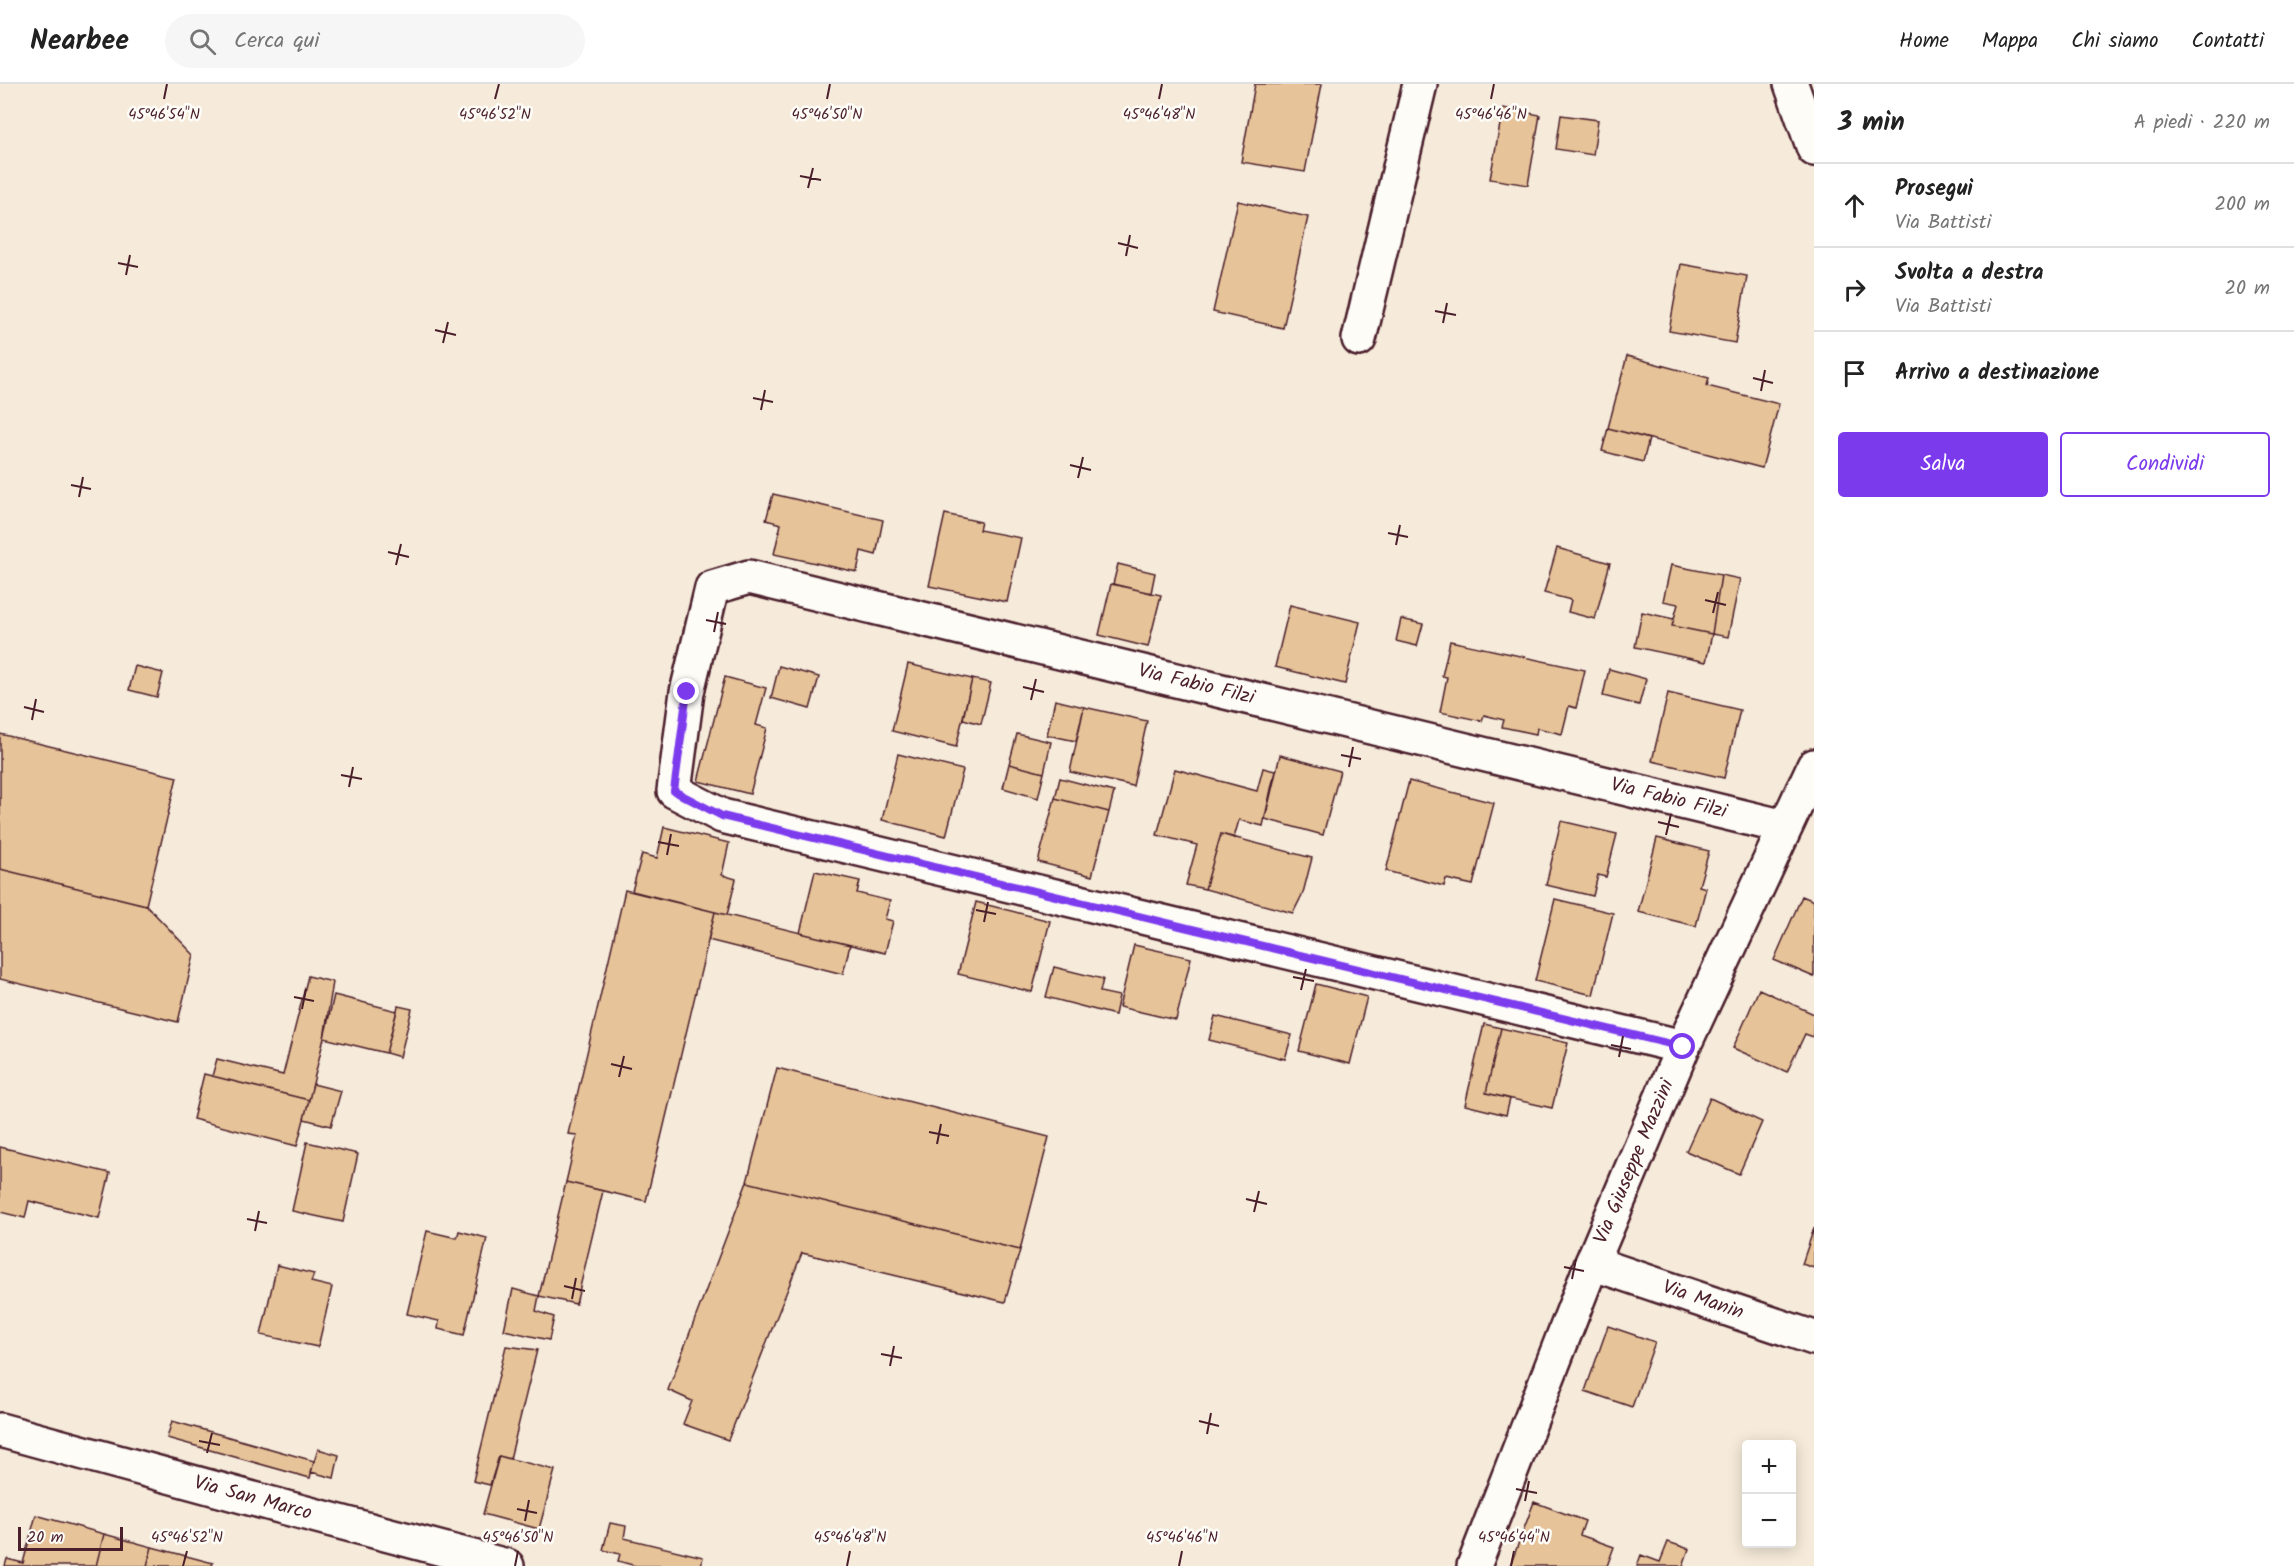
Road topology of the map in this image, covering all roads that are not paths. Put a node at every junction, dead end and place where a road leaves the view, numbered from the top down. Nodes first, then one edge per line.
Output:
1 (1419, 84) edge
2 (1791, 84) edge
3 (1814, 149) edge
4 (1359, 339) dead end
5 (1814, 766) edge
6 (1785, 827) junction
7 (1683, 1047) junction
8 (1592, 1263) junction
9 (1814, 1338) edge
10 (0, 1430) edge
11 (507, 1566) edge
12 (1474, 1566) edge

1 - 4 street
2 - 3 street
5 - 6 street, Via Giuseppe Mazzini
6 - 7 street, Via Giuseppe Mazzini
6 - 7 street, Via Fabio Filzi
7 - 8 street, Via Giuseppe Mazzini
8 - 9 street, Via Manin
8 - 12 street, Via Giuseppe Mazzini
10 - 11 street, Via San Marco

